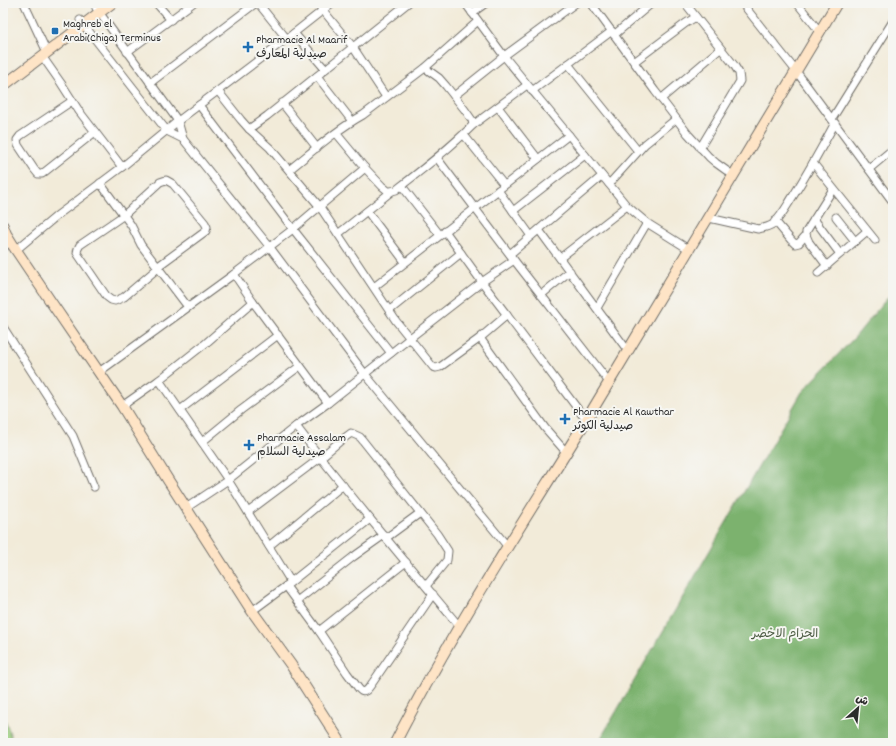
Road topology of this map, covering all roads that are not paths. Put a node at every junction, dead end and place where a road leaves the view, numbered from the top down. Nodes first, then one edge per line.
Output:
1 (24, 3) edge
2 (112, 3) edge
3 (156, 3) edge
4 (192, 3) edge
5 (257, 3) edge
6 (317, 3) edge
7 (332, 3) edge
8 (408, 3) edge
9 (465, 3) edge
10 (486, 3) edge
11 (576, 3) edge
12 (591, 3) edge
13 (652, 3) edge
14 (685, 3) edge
15 (742, 3) edge
16 (797, 3) edge
17 (837, 3) edge
18 (99, 8) edge
19 (323, 10) junction
20 (472, 13) junction
21 (696, 17) junction
22 (171, 20) junction
23 (478, 20) junction
24 (893, 21) edge
25 (82, 23) junction
26 (294, 32) junction
27 (820, 32) junction
28 (613, 33) junction
29 (286, 39) junction
30 (353, 47) junction
31 (720, 49) junction
32 (43, 52) junction
33 (127, 52) junction
34 (504, 56) junction
35 (634, 62) junction
36 (568, 64) junction
37 (425, 68) junction
38 (325, 70) junction
39 (796, 71) junction
40 (316, 76) junction
41 (3, 78) edge
42 (150, 83) junction
43 (3, 86) edge
44 (530, 88) junction
45 (218, 91) junction
46 (454, 96) junction
47 (386, 97) junction
48 (661, 99) junction
49 (72, 100) junction
50 (282, 104) junction
51 (199, 105) junction
52 (498, 107) junction
53 (676, 119) junction
54 (178, 121) junction
55 (352, 121) junction
56 (833, 121) junction
57 (473, 125) junction
58 (249, 129) junction
59 (167, 131) junction
60 (95, 132) junction
61 (336, 133) junction
62 (464, 135) junction
63 (569, 135) junction
64 (184, 139) junction
65 (317, 148) junction
66 (700, 148) junction
67 (893, 149) edge
68 (638, 152) junction
69 (585, 155) junction
70 (437, 158) junction
71 (538, 159) junction
72 (813, 163) junction
73 (122, 167) junction
74 (365, 168) junction
75 (869, 169) junction
76 (289, 170) junction
77 (602, 176) junction
78 (734, 176) junction
79 (100, 183) junction
80 (609, 184) junction
81 (402, 186) junction
82 (504, 186) junction
83 (833, 189) junction
84 (498, 190) junction
85 (392, 191) junction
86 (890, 192) edge
87 (893, 202) edge
88 (627, 206) junction
89 (320, 207) junction
90 (474, 208) junction
91 (367, 211) junction
92 (513, 211) junction
93 (124, 214) junction
94 (836, 217) dead end
95 (709, 218) junction
96 (814, 219) junction
97 (775, 221) junction
98 (647, 223) junction
99 (3, 226) edge
100 (293, 229) junction
101 (539, 230) junction
102 (867, 230) junction
103 (443, 233) junction
104 (338, 234) junction
105 (806, 235) junction
106 (531, 236) junction
107 (10, 239) junction
108 (875, 240) dead end
109 (855, 241) junction
110 (269, 246) junction
111 (3, 249) edge
112 (16, 250) junction
113 (690, 250) junction
114 (461, 253) junction
115 (840, 254) junction
116 (512, 257) junction
117 (560, 258) junction
118 (405, 262) junction
119 (827, 266) junction
120 (158, 267) junction
121 (570, 271) junction
122 (234, 274) junction
123 (818, 274) dead end
124 (482, 282) junction
125 (374, 287) junction
126 (541, 295) junction
127 (253, 302) junction
128 (188, 307) junction
129 (597, 308) junction
130 (390, 310) junction
131 (507, 315) junction
132 (3, 327) edge
133 (278, 335) junction
134 (410, 338) junction
135 (480, 338) junction
136 (628, 351) junction
137 (390, 353) junction
138 (300, 366) junction
139 (99, 372) junction
140 (364, 374) junction
141 (159, 380) junction
142 (609, 382) junction
143 (328, 403) junction
144 (122, 406) junction
145 (180, 410) junction
146 (586, 420) junction
147 (296, 426) junction
148 (202, 442) junction
149 (566, 452) junction
150 (320, 458) junction
151 (228, 480) junction
152 (343, 485) junction
153 (94, 487) dead end
154 (186, 508) junction
155 (248, 512) junction
156 (420, 513) junction
157 (370, 519) junction
158 (385, 536) junction
159 (269, 546) junction
160 (508, 547) junction
161 (406, 562) junction
162 (288, 584) junction
163 (426, 586) junction
164 (433, 594) junction
165 (297, 601) junction
166 (252, 611) junction
167 (459, 626) junction
168 (320, 631) junction
169 (341, 743) edge
170 (395, 743) edge

1 - 32 street
2 - 18 street
3 - 22 street
4 - 22 street
5 - 29 street
5 - 42 street
6 - 19 street
7 - 19 street
8 - 30 street
9 - 20 street
10 - 20 street
11 - 34 street
12 - 28 street
13 - 28 street
14 - 21 street
15 - 39 street
16 - 27 street
17 - 27 street
18 - 25 street
18 - 33 street
19 - 26 street
19 - 30 street
20 - 23 street
21 - 31 street
21 - 35 street
22 - 33 street
23 - 34 street
23 - 37 street
24 - 56 street
25 - 32 street
25 - 59 street
26 - 29 street
26 - 38 street
27 - 39 street
28 - 35 street
28 - 36 street
29 - 45 street
30 - 38 street
30 - 47 street
31 - 48 street
31 - 66 street
32 - 41 street
32 - 43 street
32 - 49 street
33 - 42 street
34 - 44 street
34 - 46 street
35 - 48 street
36 - 44 street
36 - 68 street
37 - 46 street
37 - 47 street
38 - 40 street
39 - 56 street
39 - 78 street
40 - 50 street
40 - 55 street
42 - 54 street
44 - 52 street
44 - 63 street
45 - 51 street
45 - 58 street
46 - 57 street
47 - 55 street
48 - 53 street
49 - 60 street
49 - 60 street
50 - 58 street
50 - 65 street
51 - 54 street
51 - 100 street
52 - 57 street
52 - 71 street
53 - 66 street
53 - 68 street
54 - 59 street
54 - 64 street
55 - 61 street
56 - 72 street
56 - 75 street
57 - 62 street
58 - 76 street
59 - 64 street
59 - 73 street
60 - 73 street
61 - 65 street
61 - 74 street
62 - 70 street
62 - 82 street
63 - 69 street
63 - 71 street
64 - 110 street
65 - 76 street
66 - 78 street
67 - 75 street
68 - 80 street
69 - 77 street
69 - 92 street
70 - 81 street
70 - 90 street
71 - 82 street
72 - 83 street
72 - 97 street
73 - 79 street
74 - 85 street
74 - 89 street
75 - 86 street
76 - 89 street
77 - 80 street
77 - 101 street
78 - 95 street
79 - 93 street
79 - 112 street
80 - 88 street
81 - 85 street
81 - 103 street
82 - 84 street
83 - 96 street
83 - 102 street
84 - 90 street
84 - 92 street
85 - 91 street
86 - 87 street
88 - 98 street
88 - 117 street
89 - 100 street
89 - 104 street
90 - 103 street
90 - 116 street
91 - 104 street
91 - 118 street
92 - 106 street
93 - 120 street
93 - 120 street
93 - 120 street
94 - 109 street
95 - 97 street
95 - 113 street
96 - 105 street
96 - 115 street
97 - 105 street
98 - 113 street
98 - 129 street
99 - 107 street
100 - 110 street
100 - 137 street
101 - 106 street
101 - 117 street
102 - 108 street
102 - 109 street
103 - 114 street
103 - 118 street
104 - 125 street
105 - 119 street
106 - 116 street
107 - 111 street
107 - 112 street
109 - 115 street
110 - 122 street
110 - 140 street
112 - 139 street
113 - 136 street
114 - 124 street
114 - 130 street
115 - 119 street
116 - 124 street
116 - 126 street
117 - 121 street
118 - 125 street
119 - 123 street
120 - 128 street
121 - 126 street
121 - 129 street
122 - 127 street
122 - 128 street
124 - 131 street
124 - 134 street
125 - 130 street
126 - 142 street
127 - 133 street
127 - 141 street
128 - 139 street
129 - 136 street
130 - 134 street
131 - 135 street
131 - 146 street
132 - 153 street
133 - 138 street
133 - 145 street
134 - 135 street
134 - 137 street
135 - 149 street
136 - 142 street
137 - 140 street
138 - 143 street
138 - 148 street
139 - 144 street
140 - 143 street
140 - 160 street
141 - 144 street
141 - 145 street
142 - 146 street
143 - 147 street
144 - 154 street
145 - 148 street
146 - 149 street
147 - 150 street
147 - 151 street
148 - 151 street
149 - 160 street
150 - 152 street
150 - 155 street
150 - 156 street
151 - 154 street
151 - 155 street
152 - 157 street
152 - 159 street
154 - 166 street
155 - 159 street
156 - 158 street
156 - 163 street
157 - 158 street
157 - 162 street
158 - 161 street
158 - 165 street
159 - 162 street
160 - 167 street
161 - 163 street
161 - 168 street
162 - 165 street
162 - 166 street
163 - 164 street
164 - 167 street
164 - 168 street
165 - 168 street
166 - 169 street
167 - 170 street

